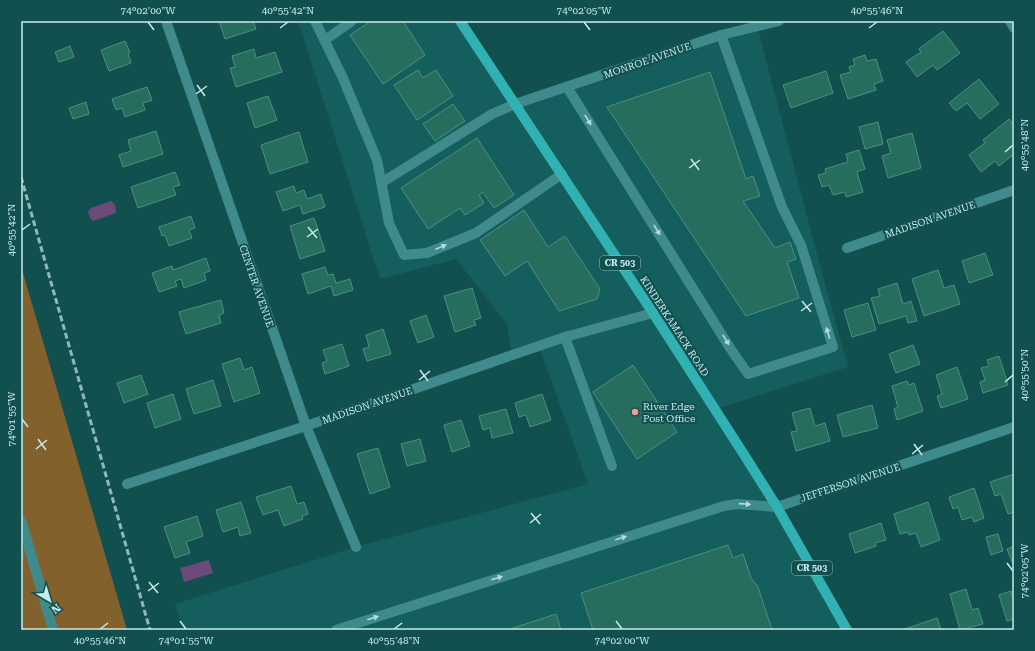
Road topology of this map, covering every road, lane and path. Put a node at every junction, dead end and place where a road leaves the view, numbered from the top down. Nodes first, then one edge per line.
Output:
1 (166, 21) edge
2 (315, 21) edge
3 (352, 21) edge
4 (460, 21) edge
5 (779, 21) edge
6 (1010, 21) edge
7 (1014, 28) edge
8 (721, 35) junction
9 (325, 40) junction
10 (567, 87) junction
11 (516, 104) junction
12 (562, 174) junction
13 (381, 183) junction
14 (1014, 190) edge
15 (847, 248) dead end
16 (653, 313) junction
17 (565, 337) junction
18 (306, 426) junction
19 (1014, 427) edge
20 (612, 466) dead end
21 (127, 484) dead end
22 (777, 507) junction
23 (21, 520) edge
24 (356, 547) dead end
25 (53, 630) edge
26 (336, 630) edge
27 (847, 630) edge

1 - 18 street, CENTER AVENUE
2 - 9 street
3 - 9 street
4 - 11 main road, KINDERKAMACK ROAD / CR 503
5 - 8 street, MONROE AVENUE
6 - 7 street
8 - 10 street, MONROE AVENUE
10 -> 8 street
9 - 13 street
10 - 11 street, MONROE AVENUE
11 - 12 main road, KINDERKAMACK ROAD / CR 503
11 - 13 street, MONROE AVENUE
13 -> 12 street
12 - 16 main road, KINDERKAMACK ROAD / CR 503
14 - 15 street, MADISON AVENUE
16 - 17 street, MADISON AVENUE
16 - 22 main road, KINDERKAMACK ROAD / CR 503
17 - 18 street, MADISON AVENUE
17 - 20 street
18 - 21 street, MADISON AVENUE
18 - 24 street, CENTER AVENUE
19 - 22 street, JEFFERSON AVENUE
26 -> 22 street
22 - 27 main road, KINDERKAMACK ROAD / CR 503
23 - 25 street

